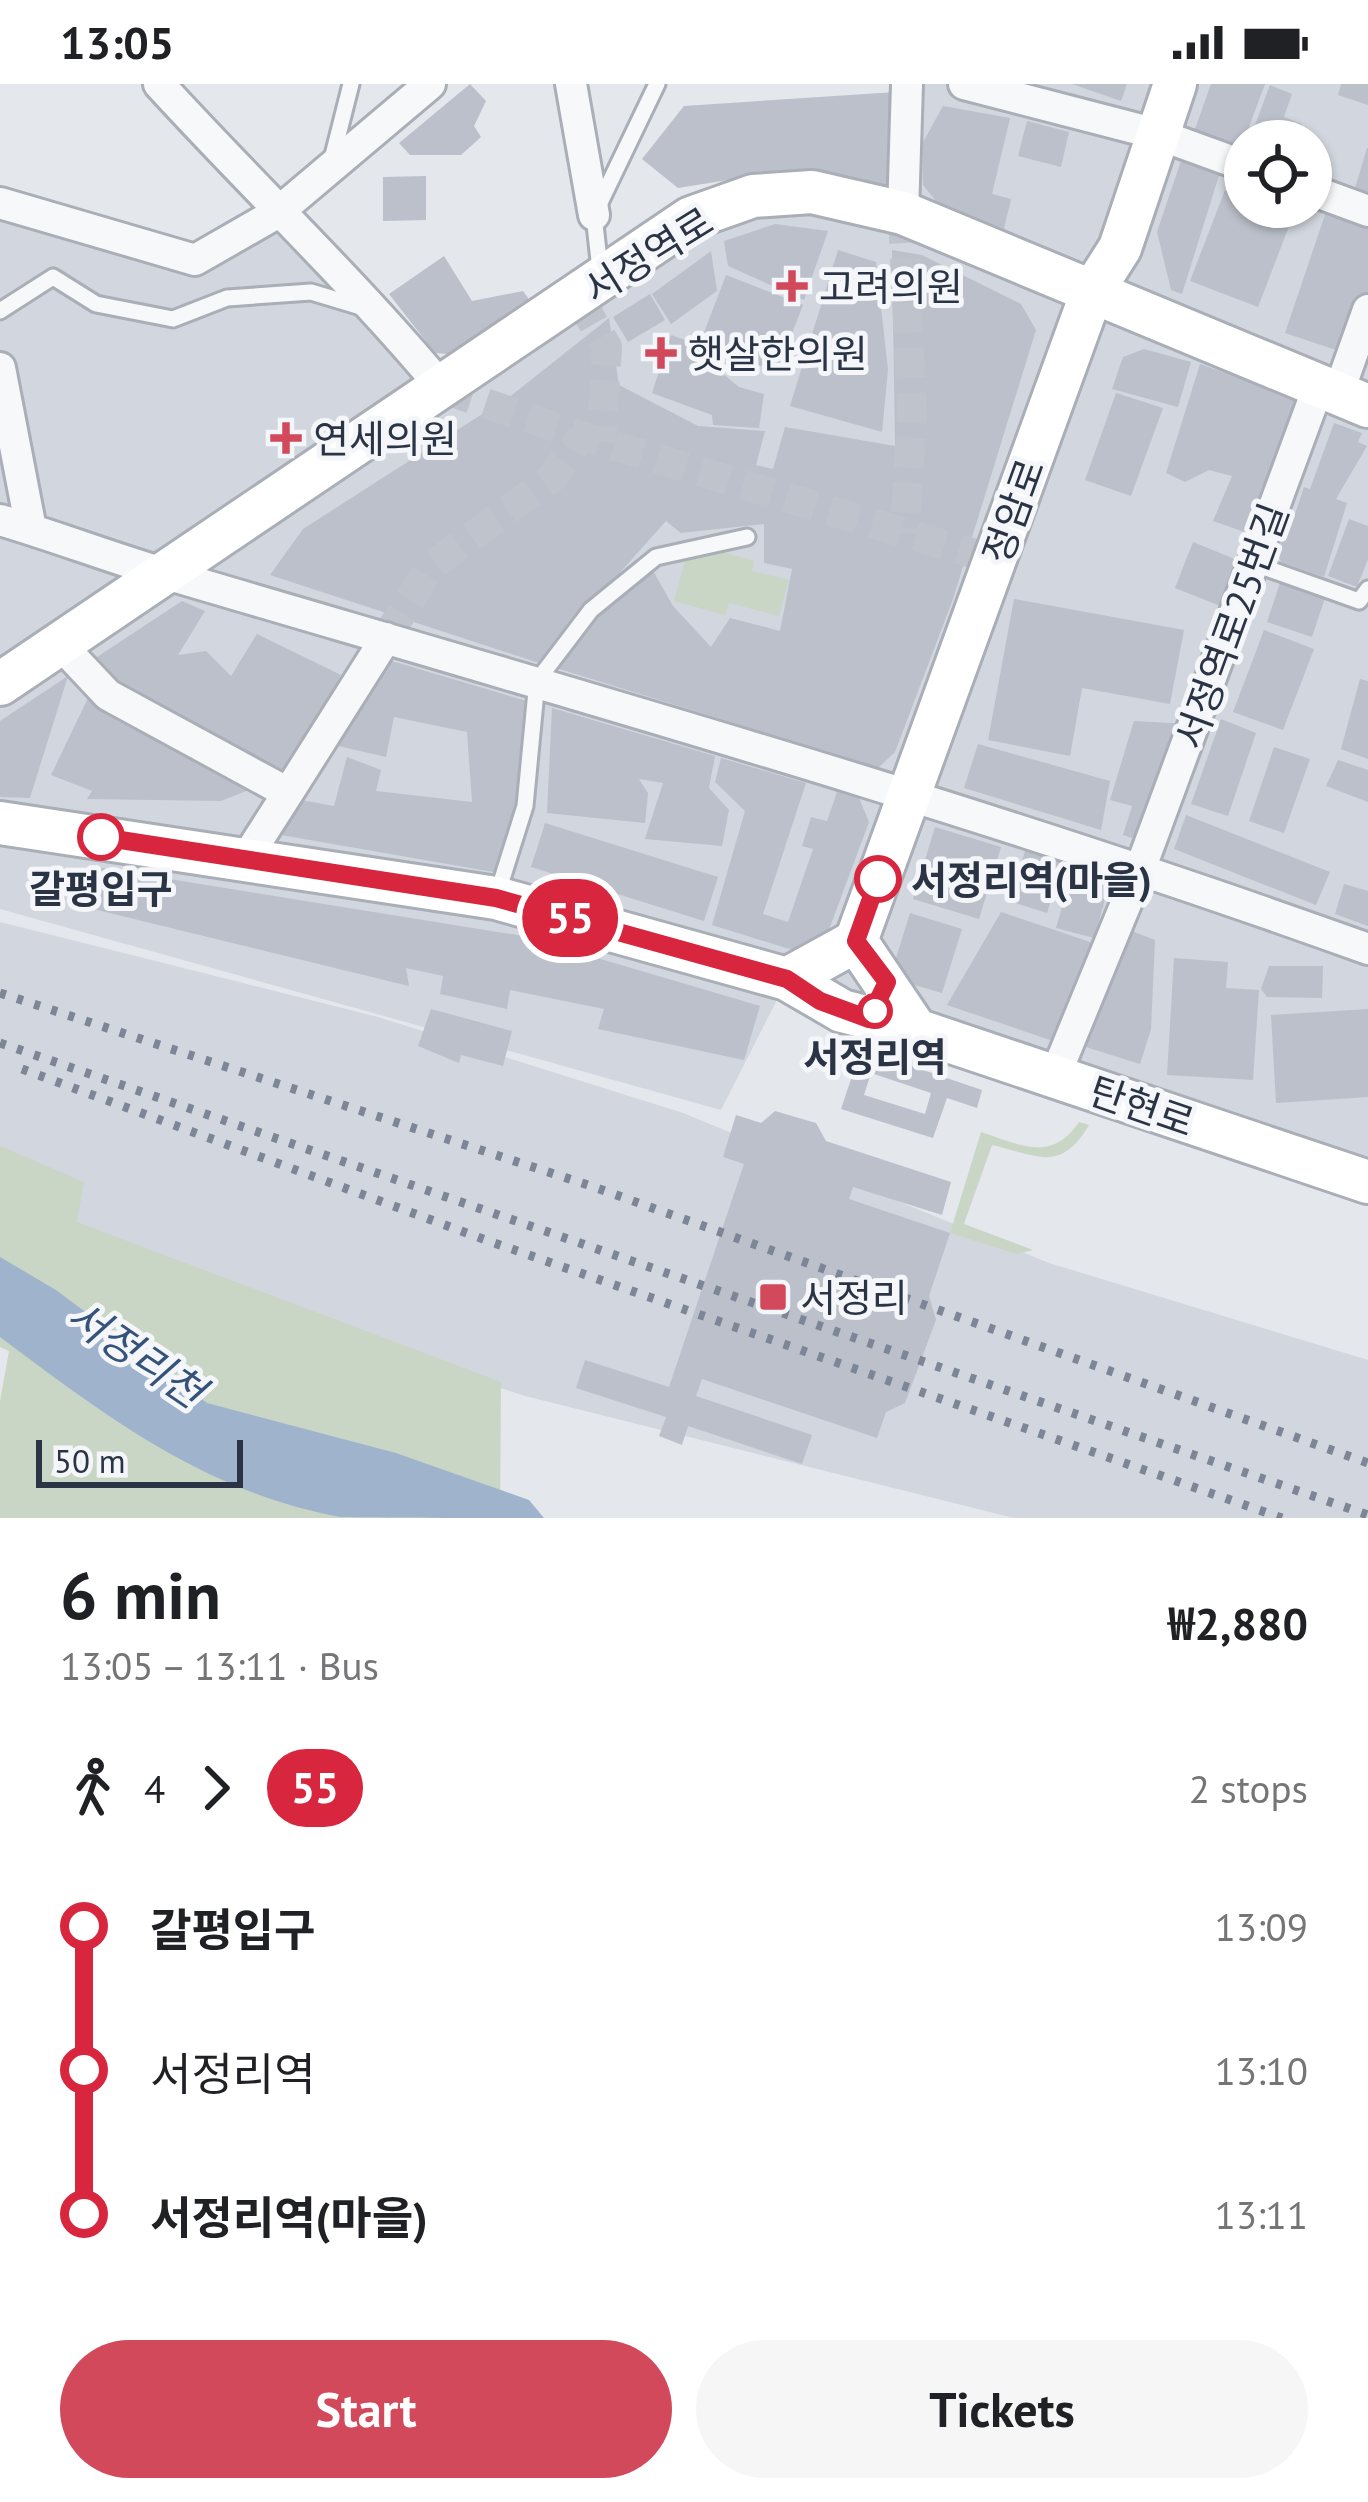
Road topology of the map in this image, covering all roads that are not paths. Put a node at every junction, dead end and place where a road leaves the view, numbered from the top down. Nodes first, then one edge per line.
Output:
1 (159, 84) edge
2 (350, 84) edge
3 (430, 84) edge
4 (571, 84) edge
5 (657, 84) edge
6 (908, 84) edge
7 (964, 84) edge
8 (1150, 84) edge
9 (1175, 84) edge
10 (1146, 131) junction
11 (1224, 159) edge
12 (329, 171) junction
13 (1332, 198) edge
14 (0, 203) edge
15 (1368, 211) edge
16 (903, 213) junction
17 (278, 214) junction
18 (594, 215) junction
19 (601, 277) junction
20 (1092, 292) junction
21 (1368, 310) edge
22 (0, 311) edge
23 (380, 313) junction
24 (0, 368) edge
25 (443, 389) junction
26 (1342, 395) edge
27 (0, 520) edge
28 (31, 529) junction
29 (747, 537) dead end
30 (1255, 564) junction
31 (166, 574) junction
32 (1364, 595) edge
33 (386, 638) junction
34 (60, 644) junction
35 (537, 681) junction
36 (0, 684) edge
37 (288, 793) junction
38 (908, 793) junction
39 (0, 823) edge
40 (247, 857) junction
41 (1141, 867) junction
42 (496, 898) junction
43 (856, 941) junction
44 (1368, 949) edge
45 (787, 979) junction
46 (878, 1001) junction
47 (1055, 1076) junction
48 (1368, 1182) edge

1 - 17 street
2 - 12 lane
3 - 12 street
4 - 18 street
5 - 18 lane
6 - 16 street
7 - 10 street
8 - 10 street
9 - 10 street, 정암로
10 - 11 street
10 - 20 street, 정암로
12 - 17 street
13 - 15 street
14 - 17 street
16 - 19 street, 서정역로
16 - 20 street, 서정역로
17 - 23 street
18 - 19 lane
19 - 25 street, 서정역로
20 - 26 street, 서정역로
20 - 38 street, 정암로
21 - 26 street, 서정역로25번길
22 - 23 lane
23 - 25 street
24 - 28 street
25 - 31 street, 서정역로
26 - 30 street, 서정역로25번길
27 - 28 street
28 - 31 street
29 - 35 lane
30 - 32 lane
30 - 41 street, 서정역로25번길
31 - 33 street
31 - 34 street, 서정역로
33 - 35 street
33 - 37 street
34 - 36 street, 서정역로
34 - 37 street
35 - 38 street
35 - 42 lane
37 - 40 street
38 - 41 street
38 - 43 street, 정암로
39 - 40 street
40 - 42 street
41 - 44 street
41 - 47 street, 서정역로25번길
42 - 45 street
43 - 45 street
43 - 46 street, 탄현로
45 - 46 street
46 - 47 street, 탄현로
47 - 48 street, 탄현로

